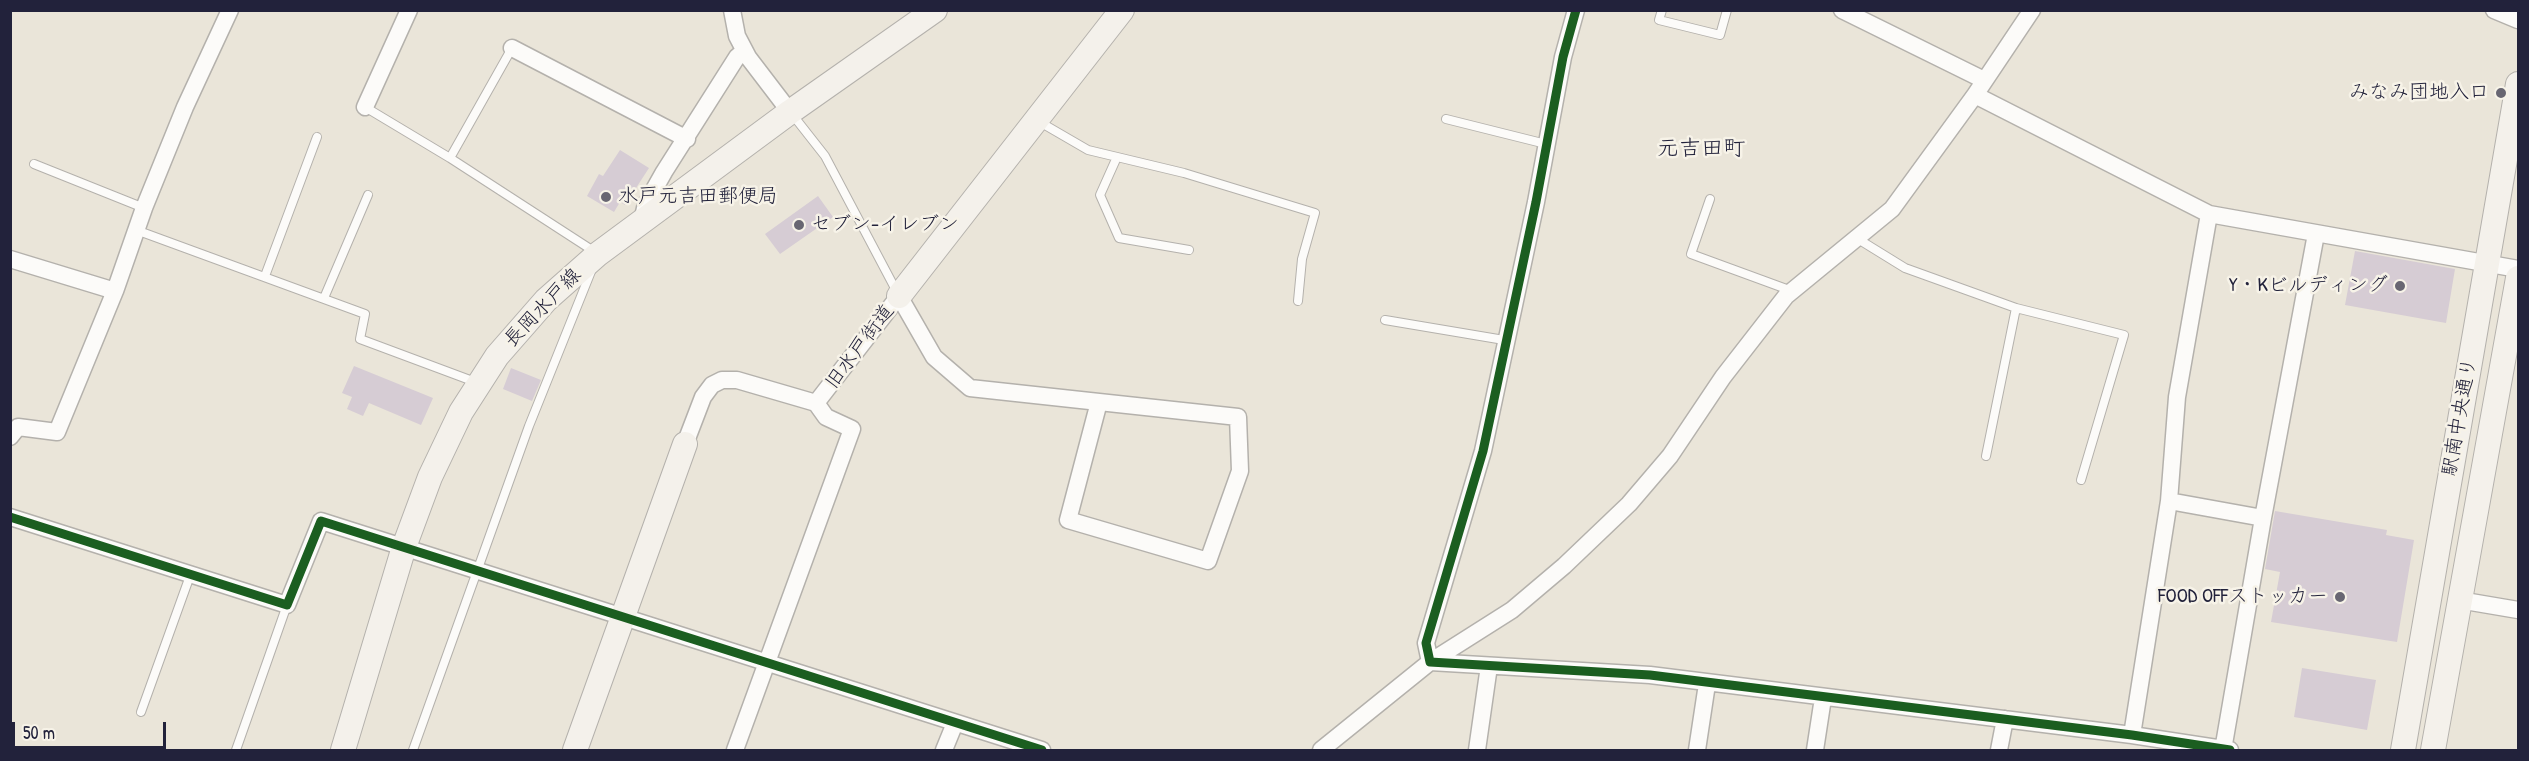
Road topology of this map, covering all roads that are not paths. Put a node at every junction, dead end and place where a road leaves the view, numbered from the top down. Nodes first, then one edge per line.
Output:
1 (230, 10) edge
2 (409, 10) edge
3 (732, 10) edge
4 (935, 10) edge
5 (1122, 10) edge
6 (1576, 10) edge
7 (1662, 10) edge
8 (1727, 10) edge
9 (1842, 10) edge
10 (2032, 10) edge
11 (2494, 10) edge
12 (2518, 20) edge
13 (512, 48) joint
14 (744, 51) junction
15 (1984, 80) junction
16 (2518, 84) edge
17 (1975, 95) junction
18 (365, 107) joint
19 (790, 112) junction
20 (1446, 119) dead end
21 (1035, 120) junction
22 (317, 137) dead end
23 (687, 139) junction
24 (1546, 144) junction
25 (1117, 157) junction
26 (450, 158) junction
27 (34, 164) dead end
28 (368, 195) dead end
29 (1710, 199) dead end
30 (144, 208) junction
31 (2208, 214) junction
32 (642, 221) junction
33 (136, 230) junction
34 (2316, 234) junction
35 (1858, 239) junction
36 (1189, 250) dead end
37 (598, 254) junction
38 (10, 259) edge
39 (2486, 264) junction
40 (2518, 269) edge
41 (265, 276) junction
42 (2518, 278) edge
43 (115, 291) junction
44 (1793, 291) junction
45 (899, 296) junction
46 (324, 298) junction
47 (1298, 302) dead end
48 (2016, 308) junction
49 (1385, 320) dead end
50 (1504, 340) junction
51 (478, 383) junction
52 (1099, 402) junction
53 (816, 403) junction
54 (10, 437) edge
55 (685, 444) joint
56 (1986, 456) dead end
57 (2081, 480) dead end
58 (2169, 501) junction
59 (10, 517) edge
60 (2263, 518) junction
61 (404, 548) junction
62 (477, 571) junction
63 (191, 573) junction
64 (2459, 600) junction
65 (287, 605) junction
66 (2518, 610) edge
67 (623, 617) junction
68 (1430, 662) junction
69 (766, 663) junction
70 (1489, 666) junction
71 (1707, 684) junction
72 (1823, 698) junction
73 (141, 712) dead end
74 (2005, 719) junction
75 (955, 723) junction
76 (2132, 735) junction
77 (236, 750) edge
78 (344, 750) edge
79 (413, 750) edge
80 (574, 750) edge
81 (735, 750) edge
82 (944, 750) edge
83 (1042, 750) edge
84 (1321, 750) edge
85 (1478, 750) edge
86 (1697, 750) edge
87 (1815, 750) edge
88 (1999, 750) edge
89 (2225, 750) edge
90 (2403, 750) edge
91 (2433, 750) edge

1 - 30 street
2 - 18 street
3 - 14 street
4 - 19 street, 長岡水戸線
5 - 21 street, 旧水戸街道
6 - 24 street
7 - 8 lane
9 - 15 street
10 - 15 street
11 - 12 street
13 - 23 street
13 - 26 lane
14 - 19 street
14 - 23 street
15 - 17 street
16 - 39 street, 駅南中央通り
17 - 31 street
17 - 35 street
18 - 26 lane
19 - 32 street, 長岡水戸線
19 - 45 lane
20 - 24 lane
21 - 25 lane
21 - 45 street, 旧水戸街道
22 - 41 lane
23 - 32 street
24 - 50 street
25 - 36 lane
25 - 47 lane
26 - 37 lane
27 - 30 lane
28 - 46 lane
29 - 44 lane
30 - 33 street
31 - 34 street
31 - 58 street
32 - 37 street, 長岡水戸線
33 - 41 lane
33 - 43 street
34 - 39 street
34 - 60 street
35 - 44 street
35 - 48 lane
37 - 51 street, 長岡水戸線
37 - 62 lane
38 - 43 street
39 - 40 street
39 - 90 street, 駅南中央通り
41 - 46 lane
42 - 64 street, 駅南中央通り
43 - 54 street
44 - 68 street
45 - 52 street
45 - 53 street, 旧水戸街道
46 - 51 lane
48 - 56 lane
48 - 57 lane
49 - 50 lane
50 - 68 street
51 - 61 street, 長岡水戸線
52 - 52 street
53 - 55 street, 旧水戸街道
53 - 69 street
55 - 67 street, 旧水戸街道
58 - 60 street
58 - 76 street
59 - 63 street
60 - 89 street
61 - 62 street
61 - 65 street
61 - 78 street, 長岡水戸線
62 - 67 street
62 - 79 lane
63 - 65 street
63 - 73 lane
64 - 66 street
64 - 91 street, 駅南中央通り
65 - 77 lane
67 - 69 street
67 - 80 street, 旧水戸街道
68 - 70 street
68 - 84 street
69 - 75 street
69 - 81 street
70 - 71 street
70 - 85 street
71 - 72 street
71 - 86 street
72 - 74 street
72 - 87 street
74 - 76 street
74 - 88 street
75 - 82 street
75 - 83 street
76 - 89 street

